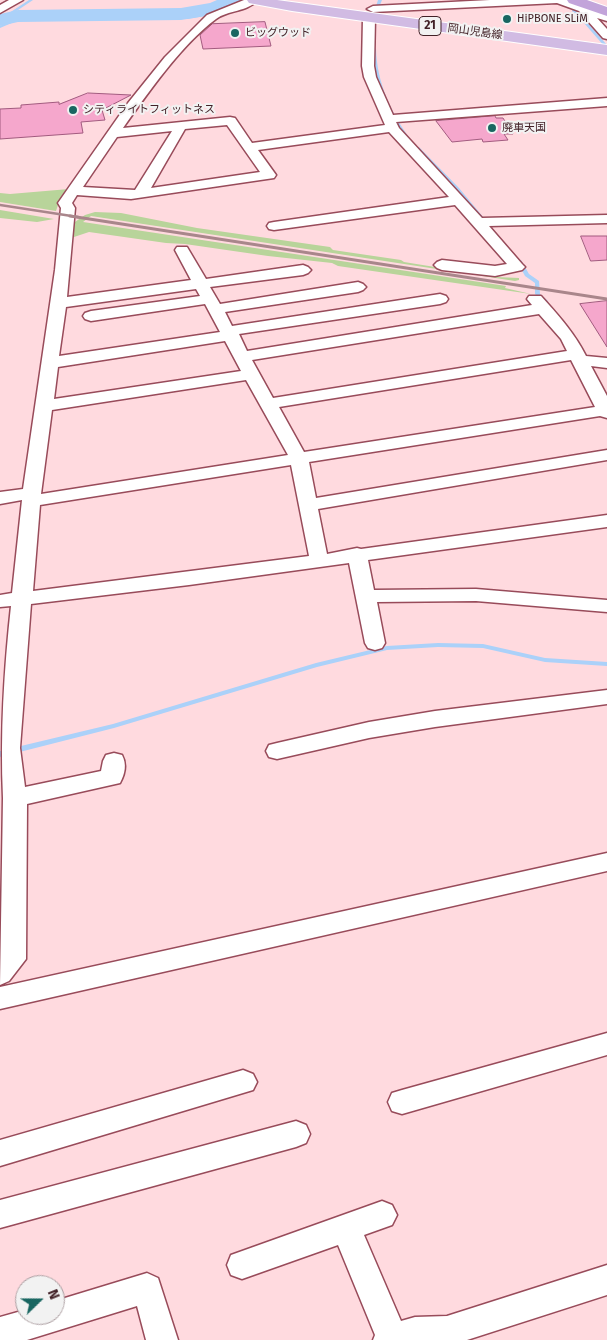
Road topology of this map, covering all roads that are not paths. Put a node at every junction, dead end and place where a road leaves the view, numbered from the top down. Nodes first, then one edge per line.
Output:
1 (17, 0) edge
2 (253, 0) edge
3 (559, 0) edge
4 (597, 0) edge
5 (607, 4) edge
6 (578, 5) edge
7 (0, 10) edge
8 (373, 10) edge
9 (607, 12) edge
10 (607, 18) edge
11 (607, 36) edge
12 (607, 50) edge
13 (607, 102) edge
14 (393, 121) junction
15 (181, 126) junction
16 (114, 133) junction
17 (250, 147) junction
18 (74, 191) junction
19 (140, 194) junction
20 (459, 200) junction
21 (607, 219) edge
22 (483, 222) junction
23 (274, 226) dead end
24 (182, 250) dead end
25 (442, 264) dead end
26 (303, 270) dead end
27 (358, 287) dead end
28 (209, 297) junction
29 (440, 299) dead end
30 (58, 303) junction
31 (91, 316) dead end
32 (229, 333) junction
33 (242, 357) junction
34 (577, 357) junction
35 (49, 363) junction
36 (607, 363) edge
37 (252, 374) junction
38 (268, 404) junction
39 (43, 406) junction
40 (606, 412) edge
41 (607, 455) edge
42 (299, 459) junction
43 (31, 497) junction
44 (0, 498) edge
45 (308, 505) junction
46 (607, 520) edge
47 (357, 554) junction
48 (319, 560) junction
49 (365, 596) junction
50 (22, 597) junction
51 (0, 601) edge
52 (607, 606) edge
53 (375, 643) dead end
54 (607, 697) edge
55 (277, 751) dead end
56 (114, 761) dead end
57 (15, 798) junction
58 (607, 862) edge
59 (0, 974) edge
60 (0, 998) edge
61 (607, 1044) edge
62 (243, 1082) dead end
63 (402, 1102) dead end
64 (296, 1134) dead end
65 (0, 1153) edge
66 (0, 1214) edge
67 (382, 1215) dead end
68 (346, 1228) junction
69 (242, 1265) dead end
70 (607, 1280) edge
71 (0, 1333) edge
72 (391, 1339) edge
73 (162, 1340) edge

1 - 7 street
2 - 8 main road, 岡山児島線 / 21
2 - 16 street
3 - 6 street
3 - 8 street
4 - 5 highway
6 - 9 highway
6 - 10 street
6 - 11 street
8 - 12 main road, 岡山児島線 / 21
8 - 14 street
13 - 14 street
14 - 17 street
14 - 20 street
15 - 16 street
15 - 17 street
15 - 19 street
16 - 18 street
17 - 19 street
18 - 19 street
18 - 30 street
20 - 22 street
20 - 23 street
21 - 22 street
22 - 25 street
24 - 28 street
26 - 28 street
27 - 28 street
28 - 30 street
28 - 31 street
28 - 32 street
29 - 32 street
30 - 35 street
32 - 33 street
32 - 35 street
33 - 34 street
33 - 37 street
34 - 36 street
34 - 38 street
34 - 40 street
35 - 39 street
37 - 38 street
37 - 39 street
38 - 42 street
39 - 43 street
40 - 42 street
41 - 45 street
42 - 43 street
42 - 45 street
43 - 44 street
43 - 50 street
45 - 48 street
46 - 47 street
47 - 48 street
47 - 49 street
48 - 50 street
49 - 52 street
49 - 53 street
50 - 51 street
50 - 57 street
54 - 55 street
56 - 57 street
57 - 59 street
58 - 60 street
61 - 63 street
62 - 65 street
64 - 66 street
67 - 68 street
68 - 69 street
68 - 72 street
70 - 72 street
71 - 73 street

